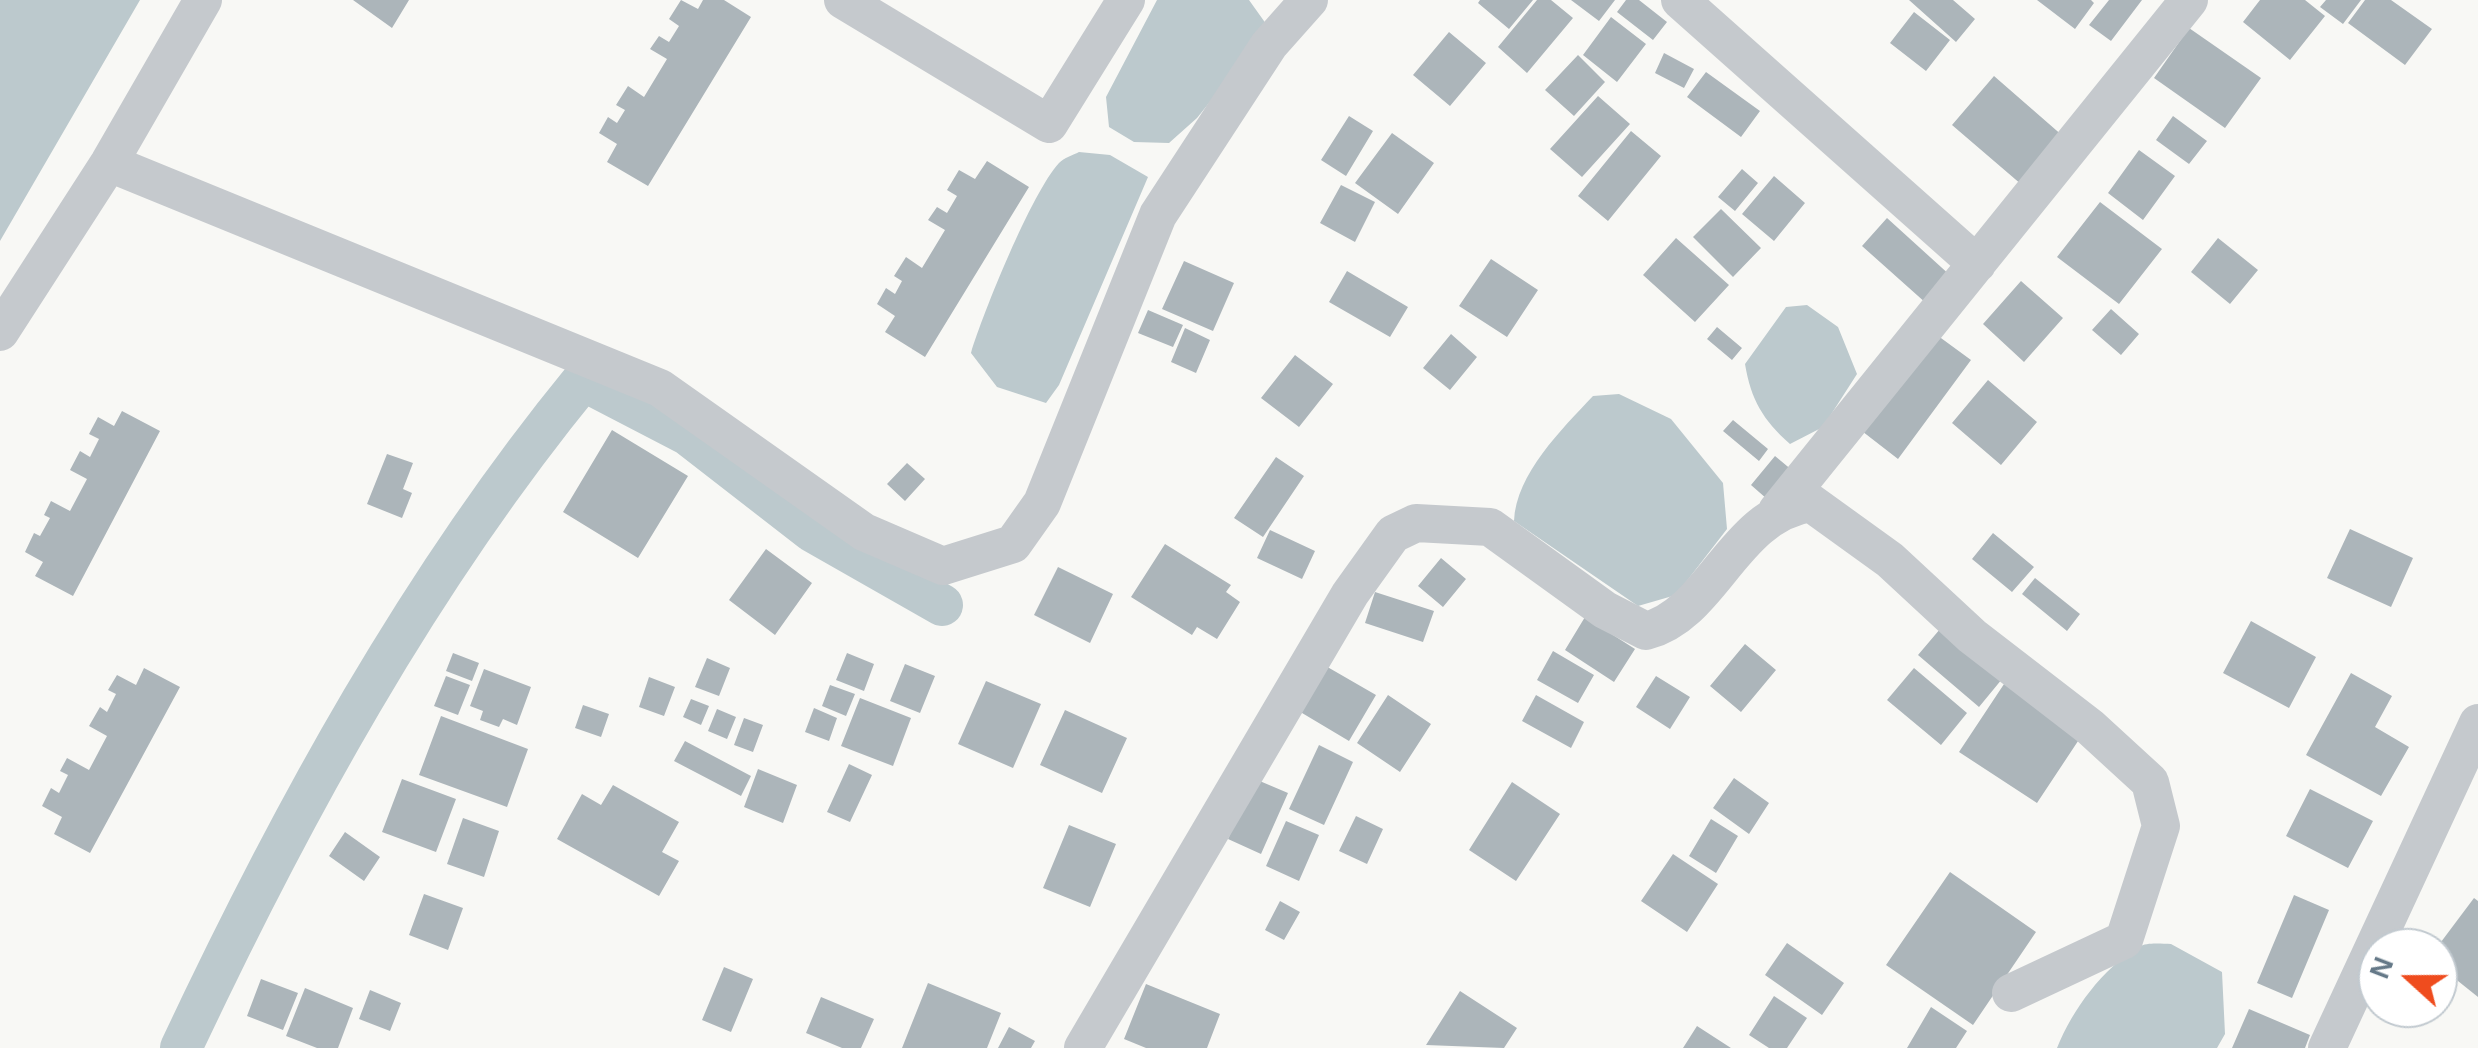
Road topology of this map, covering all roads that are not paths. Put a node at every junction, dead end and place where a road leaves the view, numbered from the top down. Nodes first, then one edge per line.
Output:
1 (203, 0) edge
2 (843, 0) edge
3 (1126, 0) edge
4 (1309, 0) edge
5 (1680, 0) edge
6 (2190, 0) edge
7 (109, 163) junction
8 (1977, 264) junction
9 (0, 332) edge
10 (1777, 511) junction
11 (2478, 723) edge
12 (2011, 993) dead end
13 (1083, 1048) edge
14 (2327, 1048) edge

1 - 7 street
2 - 3 street
4 - 7 street
5 - 8 street
6 - 8 street
7 - 9 street
8 - 10 street
10 - 12 street
10 - 13 street
11 - 14 street

